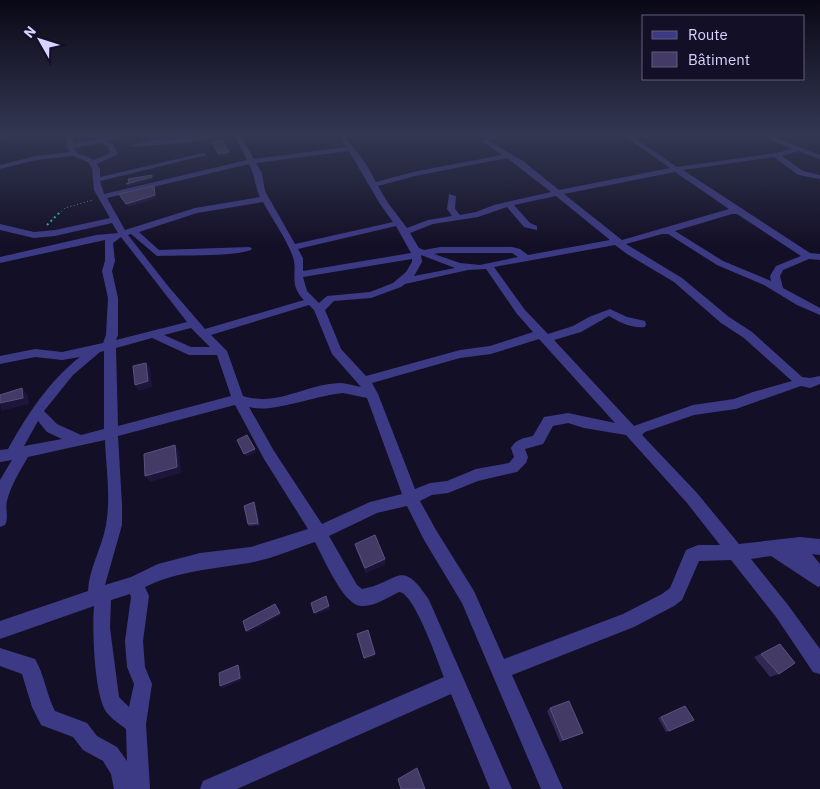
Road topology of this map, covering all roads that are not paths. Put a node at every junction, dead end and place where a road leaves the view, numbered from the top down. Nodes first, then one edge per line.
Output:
1 (96, 172) edge
2 (132, 172) edge
3 (201, 172) edge
4 (258, 172) edge
5 (365, 172) edge
6 (425, 172) edge
7 (529, 172) edge
8 (662, 172) edge
9 (680, 172) edge
10 (690, 172) edge
11 (799, 172) edge
12 (820, 177) edge
13 (688, 178) junction
14 (96, 180) junction
15 (373, 185) junction
16 (558, 193) junction
17 (452, 196) dead end
18 (102, 197) junction
19 (265, 199) junction
20 (509, 204) junction
21 (733, 209) junction
22 (458, 218) junction
23 (114, 220) junction
24 (98, 223) junction
25 (399, 223) junction
26 (0, 227) edge
27 (534, 228) dead end
28 (666, 231) junction
29 (405, 232) junction
30 (23, 234) junction
31 (123, 234) junction
32 (0, 235) edge
33 (618, 243) junction
34 (293, 247) junction
35 (247, 249) dead end
36 (418, 252) junction
37 (808, 256) junction
38 (820, 257) edge
39 (526, 258) junction
40 (0, 260) edge
41 (489, 266) junction
42 (469, 268) junction
43 (298, 275) junction
44 (401, 282) junction
45 (778, 289) junction
46 (315, 305) junction
47 (808, 307) junction
48 (820, 312) edge
49 (820, 316) edge
50 (641, 324) dead end
51 (199, 329) junction
52 (154, 335) junction
53 (544, 336) junction
54 (109, 344) junction
55 (221, 351) junction
56 (0, 360) edge
57 (820, 380) edge
58 (798, 381) junction
59 (368, 387) junction
60 (238, 399) junction
61 (38, 412) junction
62 (632, 429) junction
63 (111, 433) junction
64 (80, 441) junction
65 (12, 454) edge
66 (411, 498) junction
67 (0, 500) edge
68 (0, 508) edge
69 (0, 520) edge
70 (319, 533) junction
71 (794, 546) junction
72 (820, 547) edge
73 (772, 548) junction
74 (735, 553) junction
75 (819, 580) edge
76 (134, 584) junction
77 (99, 596) junction
78 (0, 630) edge
79 (0, 657) edge
80 (820, 665) edge
81 (499, 670) junction
82 (456, 682) junction
83 (136, 724) junction
84 (136, 788) edge
85 (211, 789) edge
86 (501, 789) edge
87 (552, 789) edge

1 - 14 street
2 - 14 street
3 - 18 street
4 - 19 street
5 - 15 street
6 - 15 street
7 - 16 street
8 - 16 street
9 - 13 street
10 - 13 street
11 - 12 street
13 - 21 street
14 - 18 street
15 - 25 street
16 - 20 street
16 - 33 street
17 - 22 street
18 - 23 street
19 - 31 street
19 - 34 street
20 - 22 street
20 - 27 street
21 - 28 street
21 - 37 street
22 - 29 street
23 - 24 street
23 - 31 street
24 - 30 street
24 - 31 street
25 - 29 street
25 - 34 street
26 - 30 street
28 - 33 street
28 - 45 street
29 - 36 street
30 - 32 street
31 - 35 street
31 - 40 street
31 - 51 street
31 - 54 street
33 - 39 street
33 - 58 street
34 - 43 street
36 - 39 street
36 - 42 street
36 - 43 street
36 - 44 street
37 - 38 street
37 - 45 street
39 - 41 street
41 - 42 street
41 - 53 street
42 - 44 street
43 - 46 street
44 - 46 street
45 - 47 street
46 - 51 street
46 - 59 street
47 - 48 street
47 - 49 street
50 - 53 street
51 - 52 street
51 - 55 street
52 - 54 street
52 - 55 street
53 - 59 street
53 - 62 street
54 - 56 street
54 - 61 street
54 - 63 street
55 - 60 street
57 - 58 street
58 - 62 street
59 - 60 street
59 - 66 street
60 - 63 street
60 - 70 street
61 - 64 street
61 - 65 street
62 - 66 street
62 - 74 street
63 - 64 street
63 - 77 street
64 - 65 street
65 - 67 street
66 - 70 street
66 - 81 street
68 - 69 street
70 - 76 street
70 - 82 street
71 - 72 street
71 - 73 street
71 - 75 street
73 - 74 street
73 - 75 street
74 - 80 street
74 - 81 street
76 - 77 street
76 - 83 street
77 - 78 street
77 - 83 street
79 - 84 street
81 - 87 street
82 - 85 street
82 - 86 street
83 - 84 street

